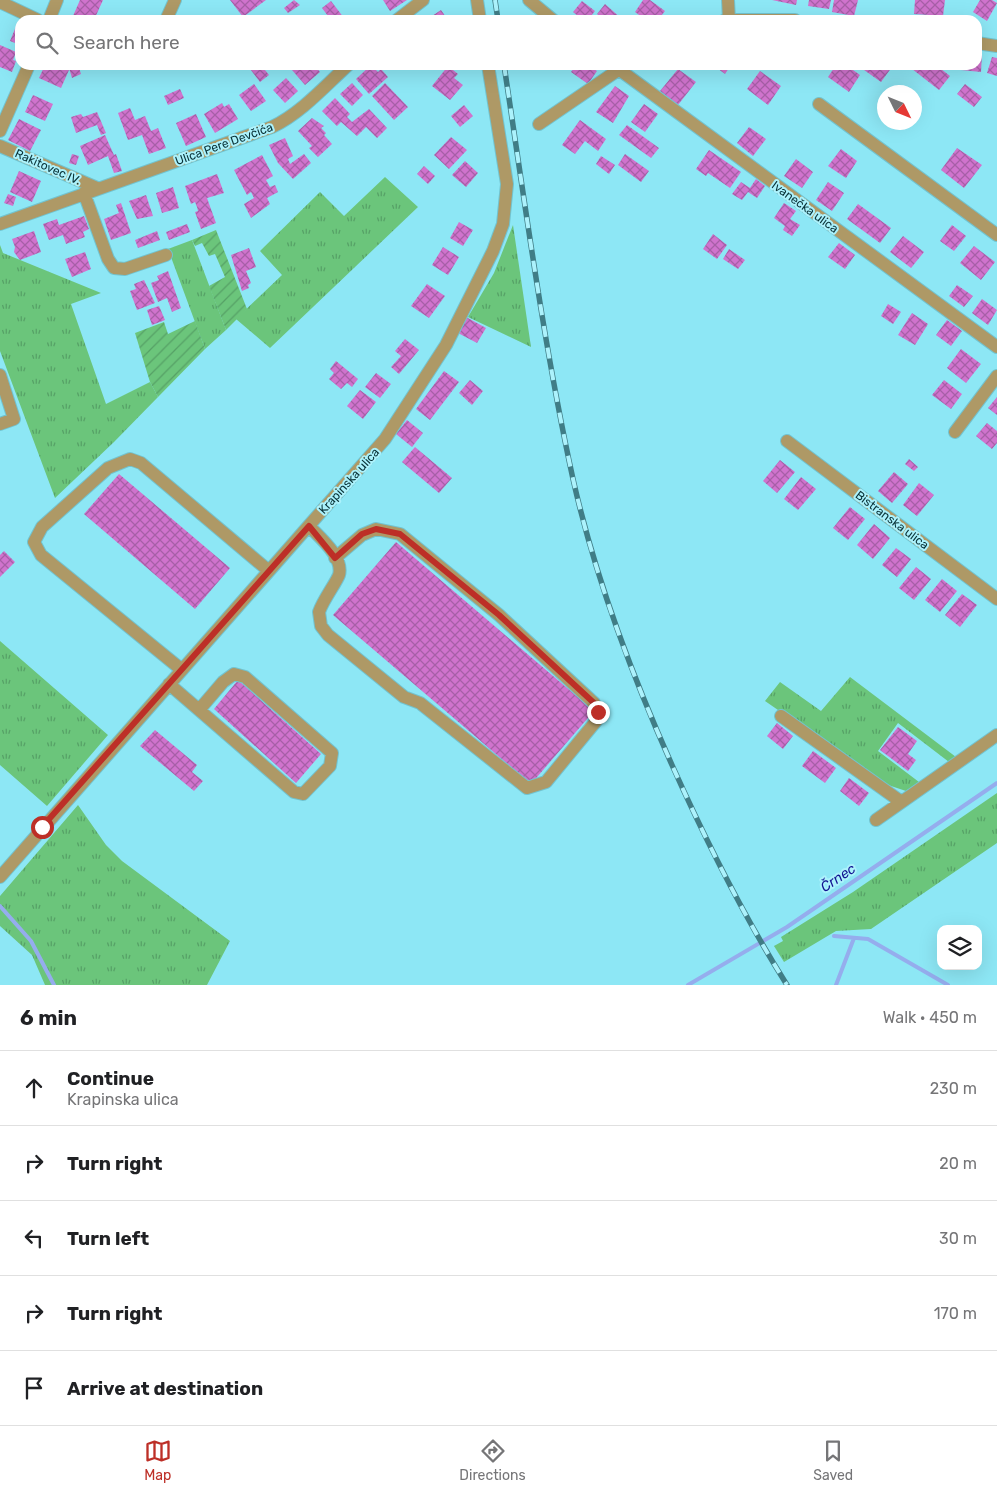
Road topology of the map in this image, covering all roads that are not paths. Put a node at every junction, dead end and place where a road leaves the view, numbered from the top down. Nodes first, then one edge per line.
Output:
1 (57, 0) edge
2 (175, 0) edge
3 (423, 0) edge
4 (476, 0) edge
5 (529, 0) edge
6 (728, 0) edge
7 (0, 2) edge
8 (27, 15) edge
9 (50, 15) edge
10 (168, 15) edge
11 (404, 15) edge
12 (479, 15) edge
13 (547, 15) edge
14 (730, 15) edge
15 (982, 43) edge
16 (997, 46) edge
17 (27, 70) edge
18 (342, 70) edge
19 (489, 70) edge
20 (613, 70) edge
21 (624, 70) edge
22 (819, 104) dead end
23 (539, 124) dead end
24 (0, 131) edge
25 (0, 146) edge
26 (97, 188) junction
27 (84, 193) junction
28 (0, 224) edge
29 (997, 234) edge
30 (166, 255) dead end
31 (997, 347) edge
32 (0, 375) edge
33 (997, 376) edge
34 (0, 424) edge
35 (955, 432) dead end
36 (787, 441) dead end
37 (309, 526) junction
38 (335, 558) junction
39 (269, 570) junction
40 (997, 599) edge
41 (182, 670) junction
42 (169, 684) junction
43 (199, 710) junction
44 (781, 716) dead end
45 (997, 736) edge
46 (900, 801) junction
47 (876, 820) dead end
48 (0, 877) edge

1 - 9 street
2 - 10 street
3 - 11 street
4 - 12 street
5 - 13 street
6 - 14 street
7 - 8 street
15 - 16 street
17 - 24 street
18 - 26 street, Ulica Pere Devčića
19 - 37 street, Krapinska ulica
20 - 23 street
21 - 31 street, Ivanečka ulica
22 - 29 street
25 - 26 street, Rakitovec IV.
26 - 27 street, Ulica Pere Devčića
27 - 28 street, Ulica Pere Devčića
27 - 30 street
32 - 34 street
33 - 35 street
36 - 40 street, Bistranska ulica
37 - 38 street
37 - 39 street, Krapinska ulica
38 - 38 street
39 - 41 street, Krapinska ulica
39 - 41 street
41 - 42 street, Krapinska ulica
42 - 43 street
42 - 48 street, Krapinska ulica
43 - 43 street
44 - 46 street
45 - 46 street
46 - 47 street

